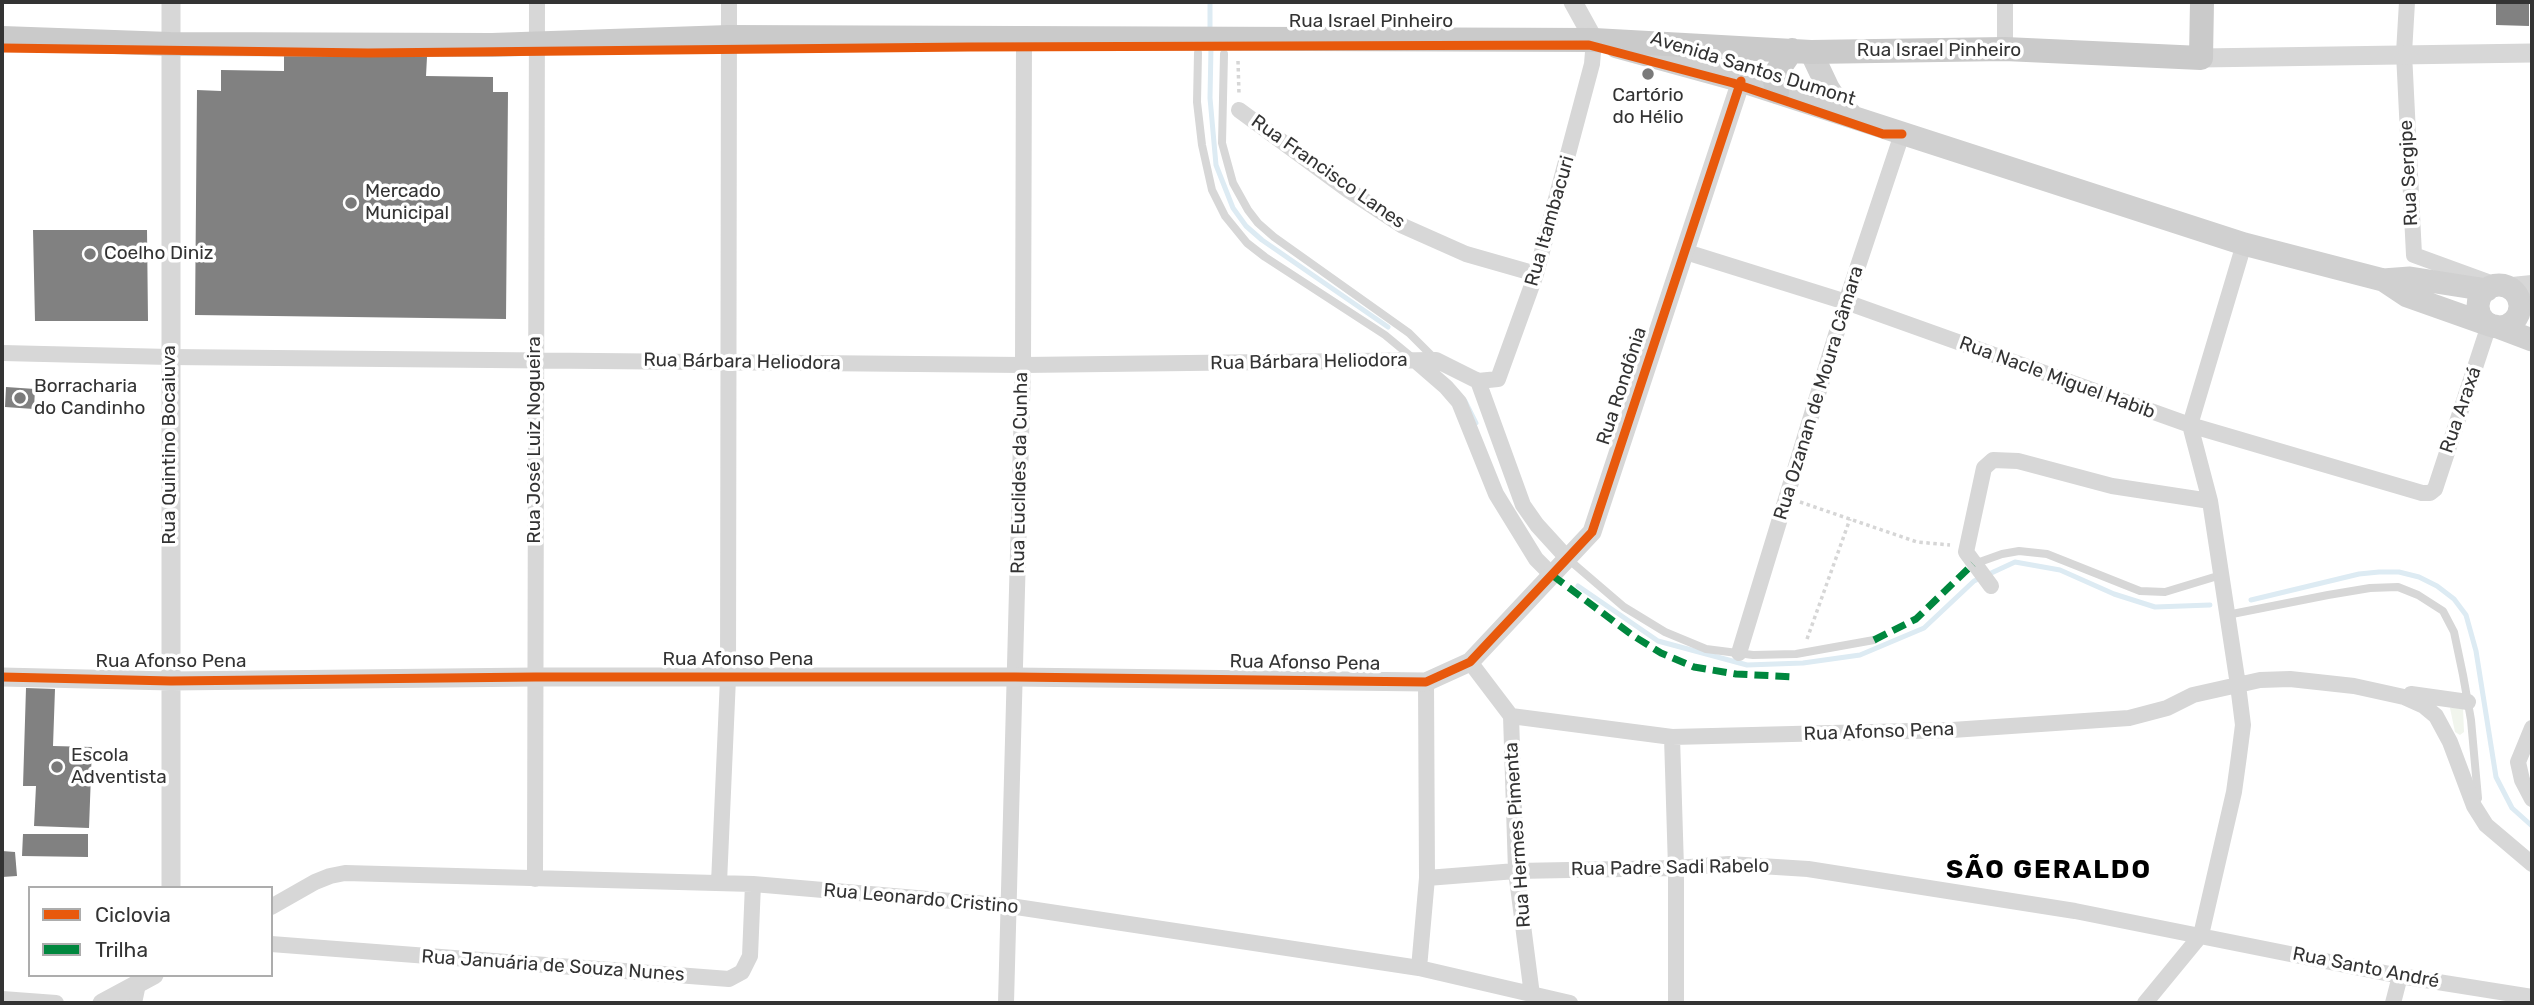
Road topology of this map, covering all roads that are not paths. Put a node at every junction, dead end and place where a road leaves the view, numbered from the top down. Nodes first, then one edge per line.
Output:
1 (171, 2) edge
2 (537, 2) edge
3 (729, 2) edge
4 (1573, 2) edge
5 (2005, 2) edge
6 (2202, 2) edge
7 (2407, 2) edge
8 (729, 37) junction
9 (2, 38) edge
10 (1024, 39) junction
11 (1594, 40) junction
12 (170, 44) junction
13 (537, 45) junction
14 (2006, 49) junction
15 (1233, 51) junction
16 (1801, 51) junction
17 (1198, 53) dead end
18 (2404, 53) junction
19 (2532, 53) edge
20 (2201, 58) junction
21 (1821, 74) junction
22 (1741, 81) junction
23 (1787, 96) junction
24 (1239, 110) road end
25 (1856, 119) junction
26 (1902, 134) junction
27 (2244, 244) junction
28 (1686, 252) junction
29 (1536, 274) junction
30 (2383, 280) junction
31 (2515, 295) edge
32 (1846, 302) junction
33 (2492, 326) junction
34 (2532, 340) edge
35 (2, 353) edge
36 (170, 357) junction
37 (535, 359) junction
38 (1436, 360) junction
39 (1416, 361) junction
40 (730, 362) junction
41 (1023, 365) junction
42 (1478, 382) junction
43 (2190, 425) junction
44 (2430, 493) joint
45 (2210, 501) junction
46 (1569, 559) junction
47 (1973, 564) junction
48 (1552, 575) junction
49 (2221, 575) junction
50 (1991, 586) dead end
51 (2227, 615) junction
52 (1874, 640) dead end
53 (1739, 653) junction
54 (1470, 662) junction
55 (2, 677) edge
56 (535, 677) junction
57 (1015, 677) junction
58 (728, 678) junction
59 (171, 681) junction
60 (1426, 682) junction
61 (2238, 685) junction
62 (2354, 686) junction
63 (2468, 702) junction
64 (1511, 716) junction
65 (2530, 735) edge
66 (1672, 737) junction
67 (2532, 799) edge
68 (2486, 825) junction
69 (2532, 864) edge
70 (1676, 868) junction
71 (1517, 871) junction
72 (1427, 878) junction
73 (535, 879) junction
74 (719, 883) junction
75 (753, 884) junction
76 (171, 886) edge
77 (273, 906) edge
78 (1010, 906) junction
79 (2201, 935) junction
80 (273, 944) edge
81 (1419, 968) junction
82 (2400, 976) junction
83 (142, 988) edge
84 (1532, 995) junction
85 (2532, 997) edge
86 (10, 1001) edge
87 (56, 1003) edge
88 (102, 1003) edge
89 (1006, 1003) edge
90 (1570, 1003) edge
91 (1676, 1003) edge
92 (2145, 1003) edge
93 (2393, 1003) edge

1 - 12 street, Rua Quintino Bocaiuva
2 - 13 street, Rua José Luiz Nogueira
3 - 8 street
4 - 11 street
5 - 14 street
6 - 20 main road
7 - 18 street, Rua Sergipe
8 - 10 main road, Rua Israel Pinheiro
8 - 13 main road, Rua Israel Pinheiro
8 - 40 street
9 - 12 main road, Rua Israel Pinheiro
10 - 15 main road, Rua Israel Pinheiro
10 - 41 street, Rua Euclides da Cunha
11 - 15 main road, Rua Israel Pinheiro
11 - 16 main road, Rua Israel Pinheiro
11 - 22 main road, Avenida Santos Dumont
11 - 29 street, Rua Itambacuri
12 - 13 main road, Rua Israel Pinheiro
12 - 36 street, Rua Quintino Bocaiuva
13 - 37 street, Rua José Luiz Nogueira
14 - 16 main road, Rua Israel Pinheiro
14 - 20 main road, Rua Israel Pinheiro
15 - 38 lane
16 - 21 main road
16 - 23 main road
17 - 39 lane
18 - 19 street, Rua Israel Pinheiro
18 - 20 street, Rua Israel Pinheiro
18 - 31 street, Rua Sergipe
21 - 23 main road
21 - 25 main road
22 - 23 main road, Avenida Santos Dumont
22 - 28 street, Rua Rondônia
23 - 25 main road, Avenida Santos Dumont
24 - 29 street, Rua Francisco Lanes
25 - 26 main road, Avenida Santos Dumont
26 - 27 main road, Avenida Santos Dumont
26 - 32 street, Rua Ozanan de Moura Câmara
27 - 30 main road, Avenida Santos Dumont
27 - 43 street
28 - 32 street, Rua Nacle Miguel Habib
28 - 46 street, Rua Rondônia
29 - 42 street, Rua Itambacuri
30 - 31 main road, Avenida Santos Dumont
30 - 33 main road, Avenida Santos Dumont
31 - 33 main road
31 - 33 main road
32 - 43 street, Rua Nacle Miguel Habib
32 - 53 street, Rua Ozanan de Moura Câmara
33 - 34 main road, Avenida Santos Dumont
33 - 44 street, Rua Araxá
35 - 36 street, Rua Bárbara Heliodora
36 - 37 street, Rua Bárbara Heliodora
36 - 59 street, Rua Quintino Bocaiuva
37 - 40 street, Rua Bárbara Heliodora
37 - 56 street, Rua José Luiz Nogueira
38 - 39 street, Rua Bárbara Heliodora
38 - 42 street, Rua Bárbara Heliodora
39 - 41 street, Rua Bárbara Heliodora
39 - 48 street
40 - 41 street, Rua Bárbara Heliodora
40 - 58 street
41 - 57 street, Rua Euclides da Cunha
42 - 46 street
43 - 44 street, Rua Nacle Miguel Habib
43 - 45 street
45 - 47 street
45 - 49 street
46 - 48 street, Rua Rondônia
46 - 53 lane
47 - 49 lane
47 - 50 street
48 - 54 street, Rua Rondônia
49 - 51 street
51 - 61 street
51 - 63 lane
52 - 53 lane
54 - 60 street, Rua Afonso Pena
54 - 64 street
55 - 59 street, Rua Afonso Pena
56 - 58 street, Rua Afonso Pena
56 - 59 street, Rua Afonso Pena
56 - 73 street, Rua José Luiz Nogueira
57 - 58 street, Rua Afonso Pena
57 - 60 street, Rua Afonso Pena
57 - 78 street, Rua Euclides da Cunha
58 - 74 street
59 - 76 street, Rua Quintino Bocaiuva
60 - 72 street
61 - 62 street, Rua Afonso Pena
61 - 66 street, Rua Afonso Pena
61 - 79 street
62 - 63 street, Rua Afonso Pena
62 - 68 street, Rua Afonso Pena
63 - 68 lane
64 - 66 street, Rua Afonso Pena
64 - 71 street, Rua Hermes Pimenta
65 - 67 street
66 - 70 street
68 - 69 street, Rua Afonso Pena
70 - 71 street, Rua Padre Sadi Rabelo
70 - 79 street, Rua Padre Sadi Rabelo
70 - 91 street
71 - 72 street, Rua Padre Sadi Rabelo
71 - 84 street, Rua Hermes Pimenta
72 - 81 street
73 - 74 street, Rua Leonardo Cristino
73 - 77 street, Rua Leonardo Cristino
74 - 75 street, Rua Leonardo Cristino
75 - 78 street, Rua Leonardo Cristino
75 - 80 street, Rua Januária de Souza Nunes
78 - 81 street, Rua Leonardo Cristino
78 - 89 street, Rua Euclides da Cunha
79 - 82 street, Rua Santo André
79 - 92 street
81 - 84 street, Rua Leonardo Cristino
82 - 85 street, Rua Santo André
82 - 93 street
83 - 88 street
84 - 90 street, Rua Leonardo Cristino
86 - 87 street

